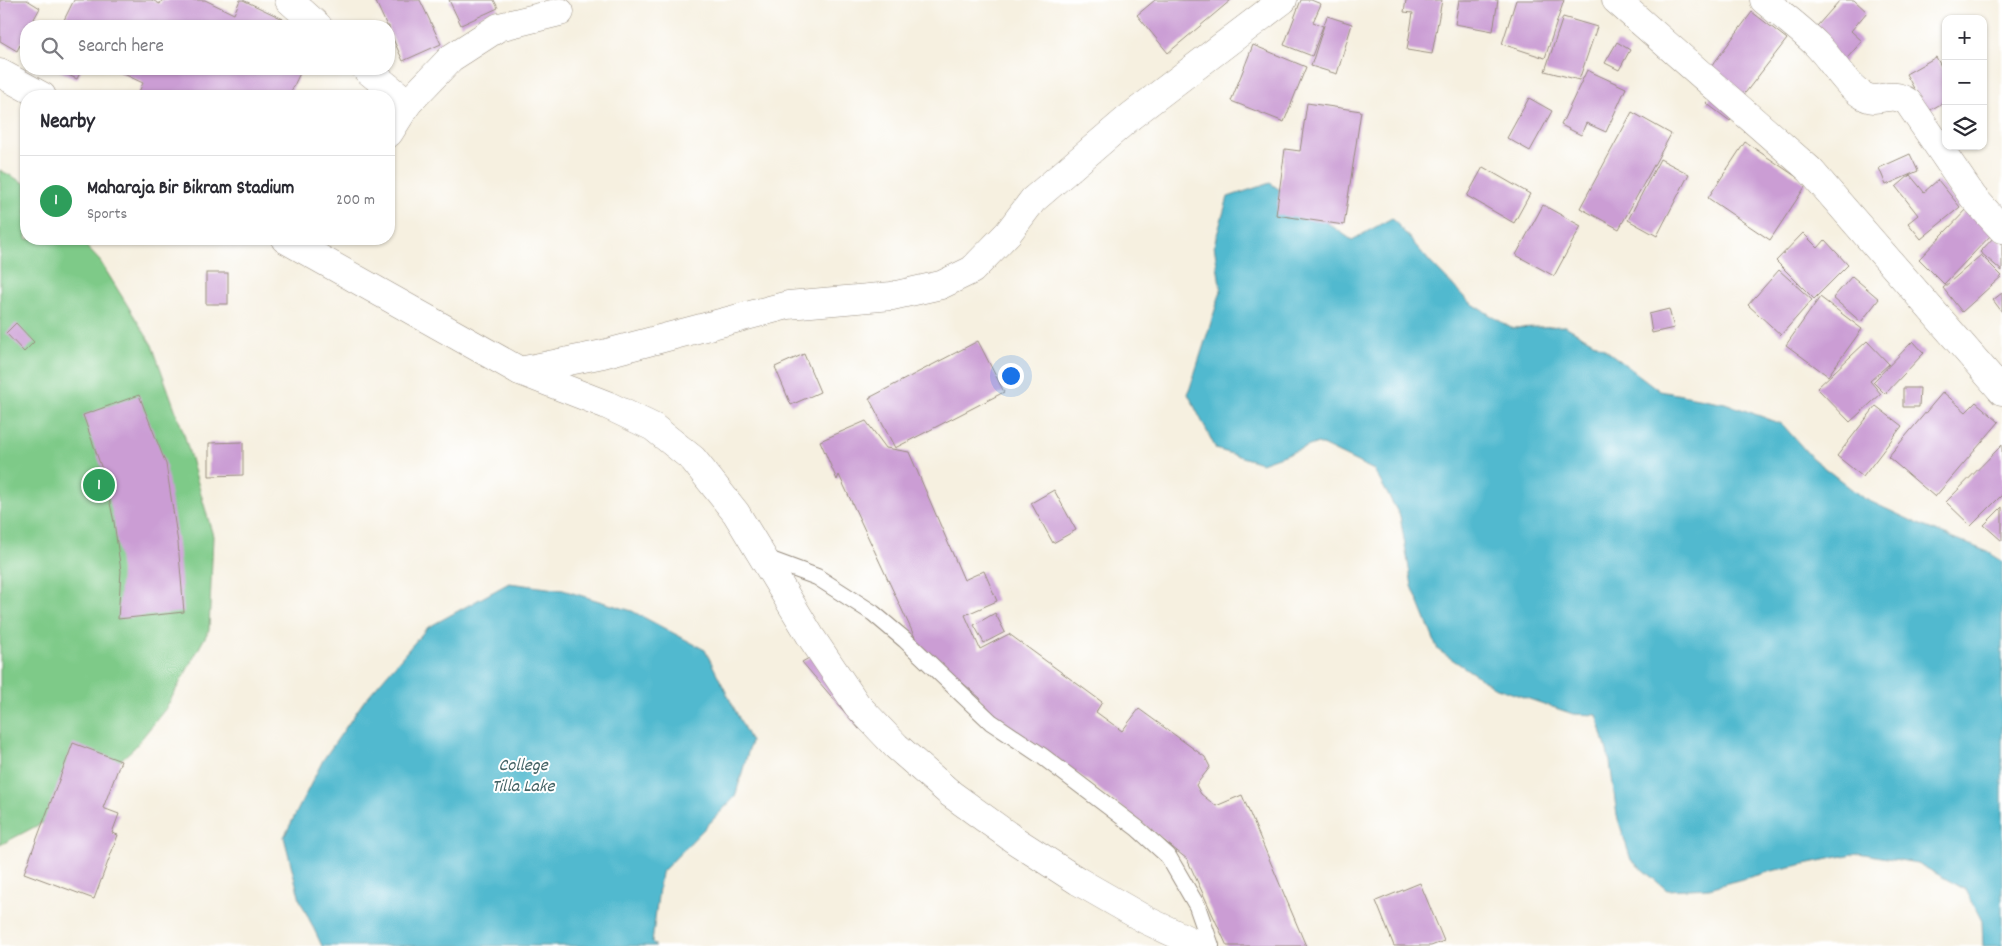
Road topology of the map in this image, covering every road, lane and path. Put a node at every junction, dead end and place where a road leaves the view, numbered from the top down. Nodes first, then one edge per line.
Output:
1 (290, 0) edge
2 (1283, 0) edge
3 (1616, 0) edge
4 (1764, 0) edge
5 (560, 12) dead end
6 (312, 20) edge
7 (0, 73) edge
8 (373, 75) edge
9 (31, 90) edge
10 (392, 90) edge
11 (395, 92) edge
12 (408, 103) junction
13 (395, 124) edge
14 (2002, 229) edge
15 (317, 246) edge
16 (520, 371) junction
17 (2002, 391) edge
18 (762, 556) junction
19 (1201, 946) edge
20 (1211, 946) edge

1 - 6 street
2 - 16 street
3 - 17 street
4 - 14 street
5 - 12 street
7 - 9 street
8 - 10 street
11 - 12 street
12 - 13 street
15 - 16 street
16 - 18 street
18 - 19 street
18 - 20 lane

